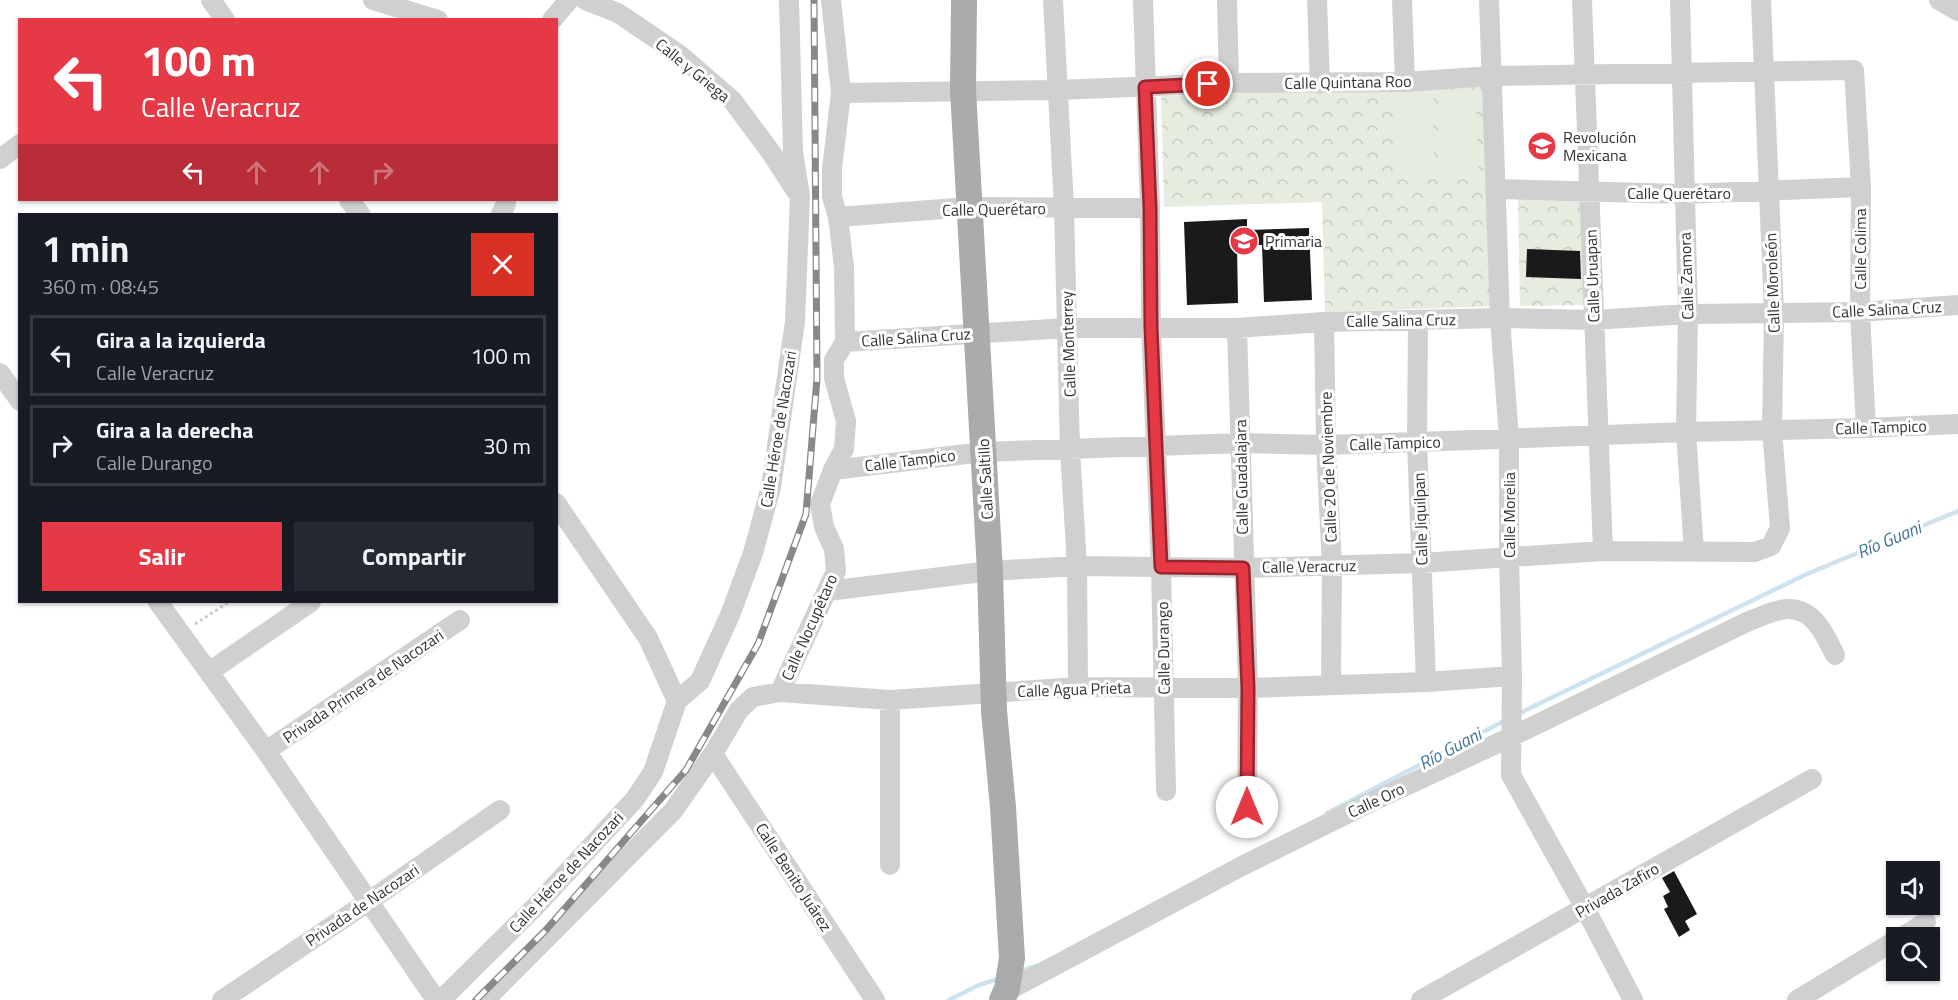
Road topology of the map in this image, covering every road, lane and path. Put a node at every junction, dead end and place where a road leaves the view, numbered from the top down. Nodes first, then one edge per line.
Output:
1 (211, 0) edge
2 (373, 0) edge
3 (569, 0) edge
4 (585, 0) edge
5 (789, 0) edge
6 (831, 0) edge
7 (964, 0) edge
8 (1053, 0) edge
9 (1143, 0) edge
10 (1227, 0) edge
11 (1317, 0) edge
12 (1402, 0) edge
13 (1489, 0) edge
14 (1582, 0) edge
15 (1680, 0) edge
16 (1761, 0) edge
17 (1939, 0) edge
18 (1958, 11) edge
19 (224, 18) edge
20 (432, 18) edge
21 (554, 18) edge
22 (1854, 70) joint
23 (1763, 71) junction
24 (1681, 74) junction
25 (1585, 75) junction
26 (1491, 76) junction
27 (1405, 82) junction
28 (1229, 83) junction
29 (1320, 84) junction
30 (1145, 87) junction
31 (963, 90) junction
32 (1059, 90) junction
33 (841, 93) junction
34 (18, 146) edge
35 (0, 159) edge
36 (1861, 187) junction
37 (1497, 189) junction
38 (1589, 192) junction
39 (1770, 192) junction
40 (1684, 194) junction
41 (800, 196) junction
42 (350, 201) edge
43 (969, 207) junction
44 (1064, 208) junction
45 (1150, 208) junction
46 (359, 213) edge
47 (838, 217) junction
48 (1958, 305) edge
49 (1860, 312) junction
50 (1688, 314) junction
51 (1774, 314) junction
52 (1500, 318) junction
53 (1418, 320) junction
54 (1594, 320) junction
55 (1324, 322) junction
56 (1151, 327) junction
57 (1067, 328) junction
58 (1237, 328) junction
59 (976, 334) junction
60 (845, 342) junction
61 (8, 375) edge
62 (18, 397) edge
63 (1958, 424) edge
64 (1866, 428) junction
65 (1772, 430) junction
66 (1686, 432) junction
67 (1599, 435) junction
68 (1509, 438) junction
69 (1417, 442) junction
70 (1241, 443) junction
71 (1326, 445) junction
72 (1155, 446) junction
73 (1070, 449) junction
74 (983, 452) junction
75 (833, 470) junction
76 (558, 506) edge
77 (1603, 551) junction
78 (1694, 551) junction
79 (1755, 552) joint
80 (1509, 558) junction
81 (1421, 563) junction
82 (1077, 566) junction
83 (1332, 566) junction
84 (1161, 567) junction
85 (1243, 568) junction
86 (990, 571) junction
87 (828, 591) junction
88 (159, 603) edge
89 (228, 603) edge
90 (310, 603) edge
91 (460, 620) dead end
92 (181, 634) junction
93 (1835, 655) dead end
94 (209, 672) junction
95 (1512, 681) junction
96 (1426, 682) junction
97 (1331, 684) junction
98 (1164, 686) junction
99 (1078, 687) junction
100 (1248, 688) junction
101 (780, 692) junction
102 (994, 693) junction
103 (890, 699) junction
104 (677, 701) junction
105 (1511, 731) junction
106 (266, 751) junction
107 (713, 754) junction
108 (1812, 779) dead end
109 (1166, 791) dead end
110 (1247, 807) dead end
111 (500, 810) dead end
112 (890, 865) dead end
113 (368, 902) junction
114 (1585, 908) junction
115 (1926, 922) dead end
116 (1918, 927) edge
117 (1886, 946) edge
118 (1010, 986) edge
119 (222, 1000) edge
120 (438, 1000) edge
121 (485, 1000) edge
122 (875, 1000) edge
123 (1421, 1000) edge
124 (1633, 1000) edge
125 (1797, 1000) edge

1 - 19 street
2 - 20 street
3 - 21 street
4 - 41 street, Calle y Griega
5 - 41 street, Calle Héroe de Nacozari
6 - 33 street, Calle Nocupétaro
7 - 31 main road, Calle Saltillo
8 - 32 street, Calle Monterrey
9 - 30 street, Calle Durango
10 - 28 street
11 - 29 street
12 - 27 street
13 - 26 street, Calle Morelia
14 - 25 street, Calle Uruapan
15 - 24 street, Calle Zamora
16 - 23 street, Calle Moroleón
17 - 18 street
22 - 23 street, Calle Quintana Roo
22 - 36 street, Calle Colima
23 - 24 street, Calle Quintana Roo
23 - 39 street, Calle Moroleón
24 - 25 street, Calle Quintana Roo
24 - 40 street, Calle Zamora
25 - 26 street, Calle Quintana Roo
25 - 38 street, Calle Uruapan
26 - 27 street, Calle Quintana Roo
26 - 37 street, Calle Morelia
27 - 29 street, Calle Quintana Roo
28 - 29 street, Calle Quintana Roo
28 - 30 street, Calle Quintana Roo
30 - 32 street, Calle Quintana Roo
30 - 45 street, Calle Durango
31 - 32 street, Calle Quintana Roo
31 - 33 street, Calle Quintana Roo
31 - 43 main road, Calle Saltillo
32 - 44 street, Calle Monterrey
33 - 47 street, Calle Nocupétaro
34 - 35 street
36 - 39 street, Calle Querétaro
36 - 49 street, Calle Colima
37 - 38 street, Calle Querétaro
37 - 52 street, Calle Morelia
38 - 40 street, Calle Querétaro
38 - 54 street, Calle Uruapan
39 - 40 street, Calle Querétaro
39 - 51 street, Calle Moroleón
40 - 50 street, Calle Zamora
41 - 104 street, Calle Héroe de Nacozari
42 - 46 street
43 - 44 street, Calle Querétaro
43 - 47 street, Calle Querétaro
43 - 59 main road, Calle Saltillo
44 - 45 street, Calle Querétaro
44 - 57 street, Calle Monterrey
45 - 56 street, Calle Durango
47 - 60 street, Calle Nocupétaro
48 - 49 street, Calle Salina Cruz
49 - 51 street, Calle Salina Cruz
49 - 64 street, Calle Colima
50 - 51 street, Calle Salina Cruz
50 - 54 street, Calle Salina Cruz
50 - 66 street, Calle Zamora
51 - 65 street, Calle Moroleón
52 - 53 street, Calle Salina Cruz
52 - 54 street, Calle Salina Cruz
52 - 68 street, Calle Morelia
53 - 55 street, Calle Salina Cruz
53 - 69 street, Calle Jiquilpan
54 - 67 street, Calle Uruapan
55 - 58 street, Calle Salina Cruz
55 - 71 street, Calle 20 de Noviembre
56 - 57 street, Calle Salina Cruz
56 - 58 street, Calle Salina Cruz
56 - 72 street, Calle Durango
57 - 59 street, Calle Salina Cruz
57 - 73 street, Calle Monterrey
58 - 70 street, Calle Guadalajara
59 - 60 street, Calle Salina Cruz
59 - 74 main road, Calle Saltillo
60 - 75 street, Calle Nocupétaro
61 - 62 street
63 - 64 street, Calle Tampico
64 - 65 street, Calle Tampico
65 - 66 street, Calle Tampico
65 - 79 street, Calle Moroleón
66 - 67 street, Calle Tampico
66 - 78 street, Calle Zamora
67 - 68 street, Calle Tampico
67 - 77 street, Calle Uruapan
68 - 69 street, Calle Tampico
68 - 80 street, Calle Morelia
69 - 71 street, Calle Tampico
69 - 81 street, Calle Jiquilpan
70 - 71 street, Calle Tampico
70 - 72 street, Calle Tampico
70 - 85 street, Calle Guadalajara
71 - 83 street, Calle 20 de Noviembre
72 - 73 street, Calle Tampico
72 - 84 street, Calle Durango
73 - 74 street, Calle Tampico
73 - 82 street, Calle Monterrey
74 - 75 street, Calle Tampico
74 - 86 main road, Calle Saltillo
75 - 87 street, Calle Nocupétaro
76 - 104 street
77 - 78 street, Calle Veracruz
77 - 80 street, Calle Veracruz
78 - 79 street, Calle Veracruz
80 - 81 street, Calle Veracruz
80 - 95 street, Calle Morelia
81 - 83 street, Calle Veracruz
81 - 96 street, Calle Jiquilpan
82 - 84 street, Calle Veracruz
82 - 86 street, Calle Veracruz
82 - 99 street, Calle Monterrey
83 - 85 street, Calle Veracruz
83 - 97 street, Calle 20 de Noviembre
84 - 85 street, Calle Veracruz
84 - 98 street, Calle Durango
85 - 100 street, Calle Guadalajara
86 - 87 street, Calle Veracruz
86 - 102 main road, Calle Saltillo
87 - 101 street, Calle Nocupétaro
88 - 92 street, Calle Héroe de Nacozari
89 - 92 path
90 - 94 street
91 - 106 street, Privada Primera de Nacozari
92 - 94 street, Calle Héroe de Nacozari
93 - 105 street, Calle Oro
94 - 106 street, Calle Héroe de Nacozari
95 - 96 street, Calle Agua Prieta
95 - 105 street, Calle Morelia
96 - 97 street, Calle Agua Prieta
97 - 100 street, Calle Agua Prieta
98 - 99 street, Calle Agua Prieta
98 - 100 street, Calle Agua Prieta
98 - 109 street, Calle Durango
99 - 102 street, Calle Agua Prieta
100 - 110 street, Calle Guadalajara
101 - 103 street, Calle Agua Prieta
101 - 107 street, Calle Agua Prieta
102 - 103 street, Calle Agua Prieta
102 - 118 main road, Calle Saltillo
103 - 112 street
104 - 120 street, Calle Héroe de Nacozari
105 - 114 street, Calle Morelia
105 - 118 street, Calle Oro
106 - 113 street, Calle Héroe de Nacozari
107 - 121 street, Calle Agua Prieta
107 - 122 street, Calle Benito Juárez
108 - 114 street, Privada Zafiro
111 - 113 street, Privada de Nacozari
113 - 119 street, Privada de Nacozari
113 - 120 street, Calle Héroe de Nacozari
114 - 123 street, Privada Zafiro
114 - 124 street, Calle Morelia
115 - 116 street
117 - 125 street

